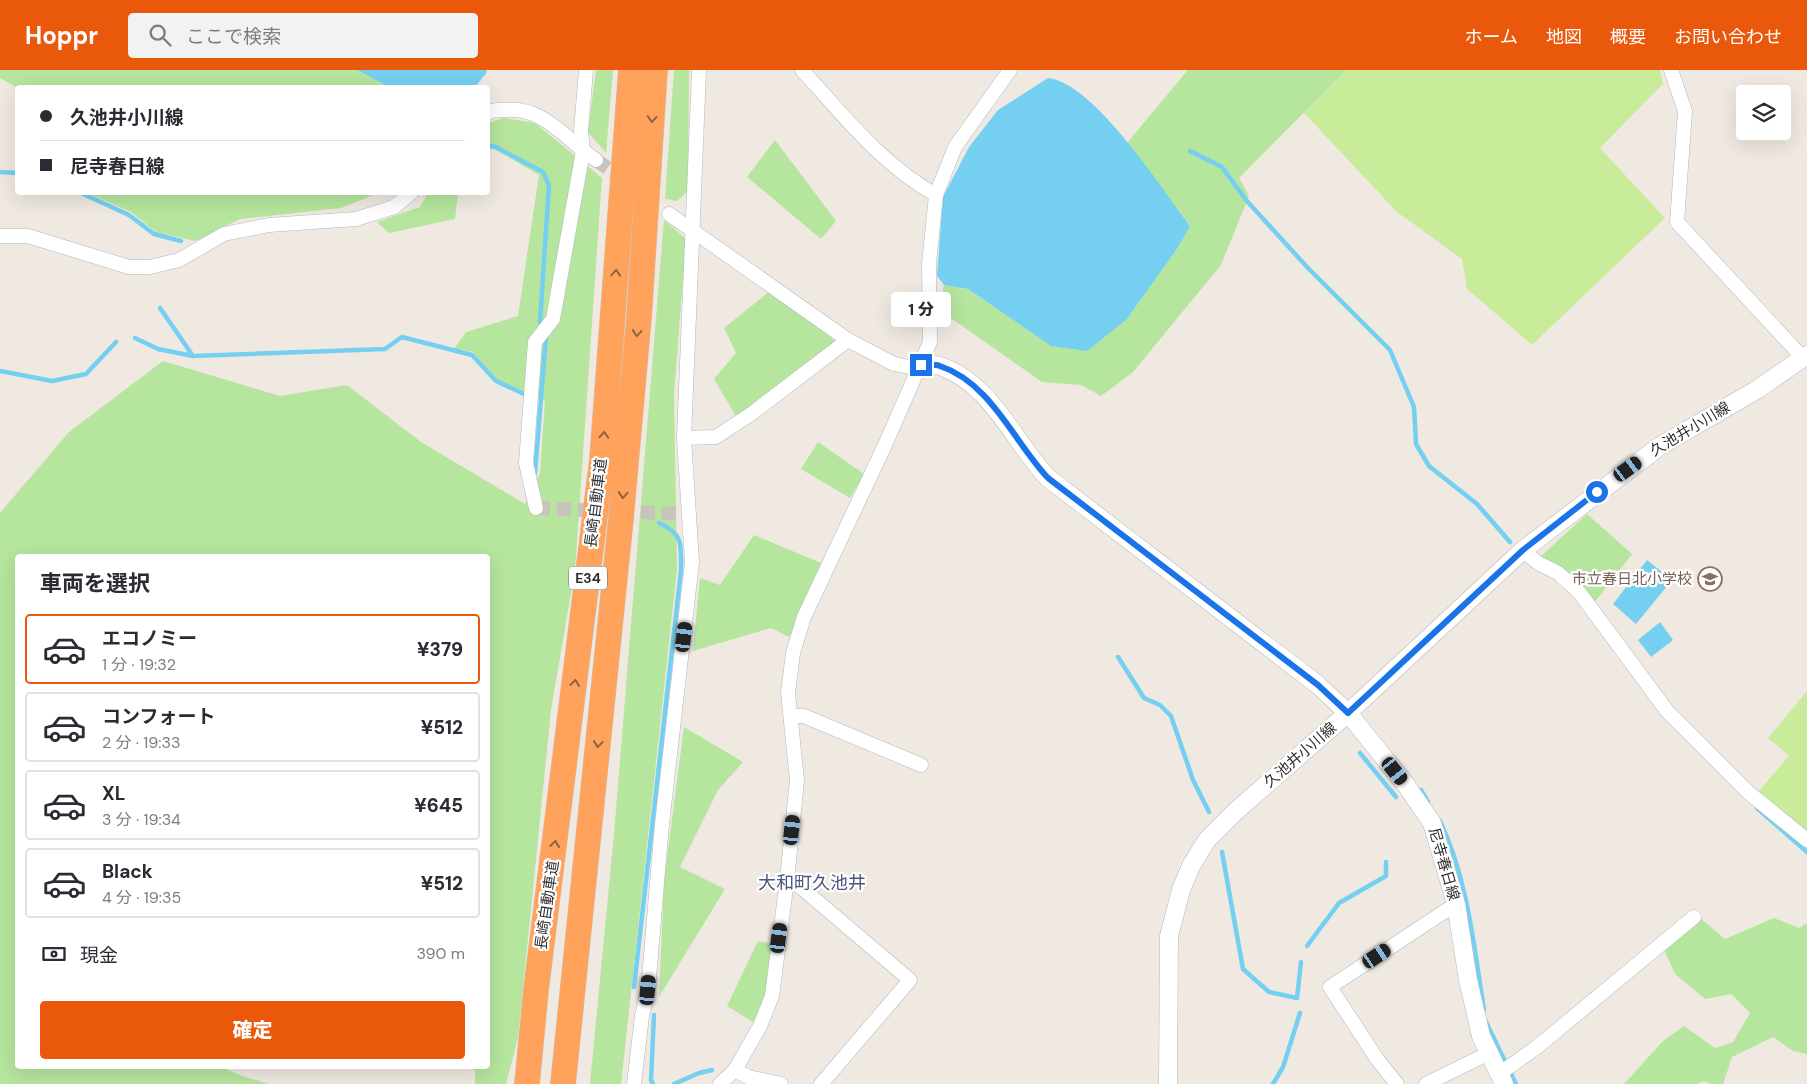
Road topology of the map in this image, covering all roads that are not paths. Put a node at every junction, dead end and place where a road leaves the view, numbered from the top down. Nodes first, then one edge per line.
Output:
1 (586, 70) edge
2 (631, 70) edge
3 (655, 70) edge
4 (699, 70) edge
5 (802, 70) edge
6 (1010, 70) edge
7 (1671, 70) edge
8 (490, 113) edge
9 (583, 151) junction
10 (596, 160) tunnel mouth
11 (408, 195) edge
12 (936, 195) junction
13 (670, 214) dead end
14 (692, 230) junction
15 (0, 236) edge
16 (848, 340) junction
17 (1805, 357) edge
18 (921, 365) junction
19 (684, 438) junction
20 (536, 508) dead end
21 (1523, 550) junction
22 (1348, 713) junction
23 (791, 716) junction
24 (921, 764) dead end
25 (1807, 840) edge
26 (787, 880) junction
27 (582, 893) junction
28 (1456, 904) junction
29 (1694, 917) dead end
30 (536, 990) junction
31 (1489, 1053) junction
32 (735, 1070) junction
33 (1505, 1074) edge
34 (516, 1084) edge
35 (527, 1084) edge
36 (563, 1084) edge
37 (580, 1084) edge
38 (634, 1084) edge
39 (720, 1084) edge
40 (781, 1084) edge
41 (821, 1084) edge
42 (1168, 1084) edge
43 (1397, 1084) edge
44 (1426, 1084) edge

1 - 9 street
30 -> 2 highway, 長崎自動車道 / E34
3 -> 27 highway, 長崎自動車道 / E34
4 - 14 street
5 - 12 street
6 - 12 street
7 - 17 street
8 - 9 street
9 - 10 street
9 - 20 street
11 - 15 street
12 - 18 street
13 - 14 street
14 - 16 street
14 - 19 street
16 - 18 street
16 - 19 street
17 - 21 street, 久池井小川線
18 - 22 street, 尼寺春日線
18 - 23 street
19 - 38 street
21 - 22 street, 久池井小川線
21 - 25 street
22 - 28 street, 尼寺春日線
22 - 42 street, 久池井小川線
23 - 24 street
23 - 26 street
26 - 32 street
26 - 41 street
27 - 36 highway, 長崎自動車道 / E34
27 - 37 highway
28 - 31 street, 尼寺春日線
28 - 43 street
29 - 33 street
30 - 34 highway
30 - 35 highway, 長崎自動車道 / E34
31 - 33 street, 尼寺春日線
31 - 44 street
32 - 39 street
32 - 40 street

